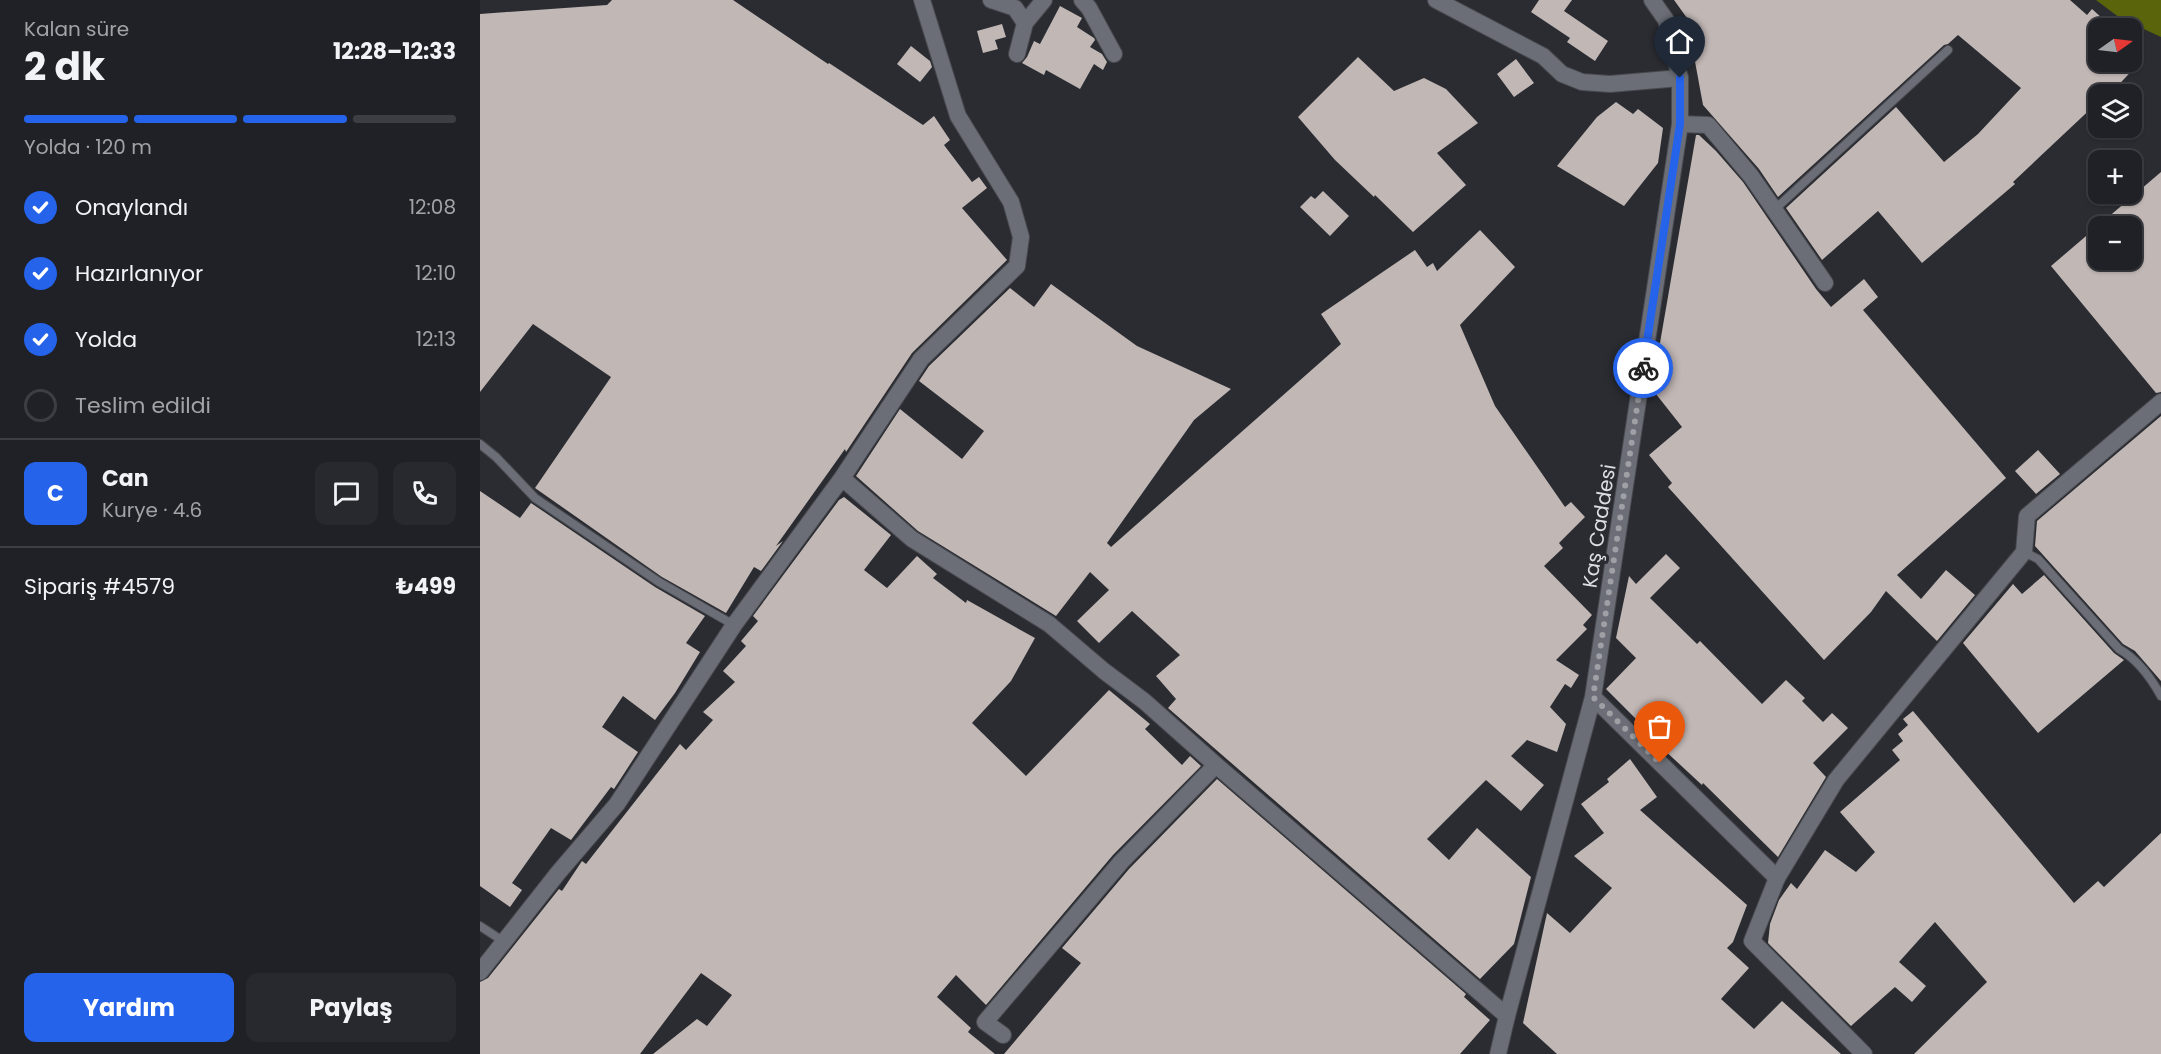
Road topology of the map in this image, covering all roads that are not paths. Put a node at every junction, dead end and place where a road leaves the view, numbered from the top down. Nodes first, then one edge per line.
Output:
1 (922, 0) edge
2 (991, 0) edge
3 (1044, 0) edge
4 (1082, 0) edge
5 (1436, 0) edge
6 (1652, 0) edge
7 (1025, 23) junction
8 (1948, 50) dead end
9 (1017, 54) dead end
10 (1114, 54) dead end
11 (1680, 78) junction
12 (1680, 124) junction
13 (1774, 210) junction
14 (1825, 283) dead end
15 (2161, 402) edge
16 (480, 444) edge
17 (842, 478) junction
18 (2024, 552) junction
19 (734, 625) junction
20 (2161, 696) edge
21 (1593, 697) junction
22 (1216, 765) junction
23 (1777, 878) junction
24 (480, 926) edge
25 (503, 941) junction
26 (480, 972) edge
27 (1507, 1016) junction
28 (1003, 1035) dead end
29 (1498, 1054) edge
30 (1864, 1054) edge

1 - 17 street
2 - 7 street
3 - 7 street
4 - 10 street
5 - 11 street
6 - 11 street, Kaş Caddesi
7 - 9 street
8 - 13 lane
11 - 12 street, Kaş Caddesi
12 - 13 street
12 - 21 street, Kaş Caddesi
13 - 14 street
15 - 18 street
16 - 19 lane
17 - 19 street
17 - 22 street
18 - 20 lane
18 - 23 street
19 - 25 street
21 - 23 street
21 - 27 street, Kaş Caddesi
22 - 27 street
22 - 28 street
23 - 30 street
24 - 25 lane
25 - 26 street
27 - 29 street, Kaş Caddesi

